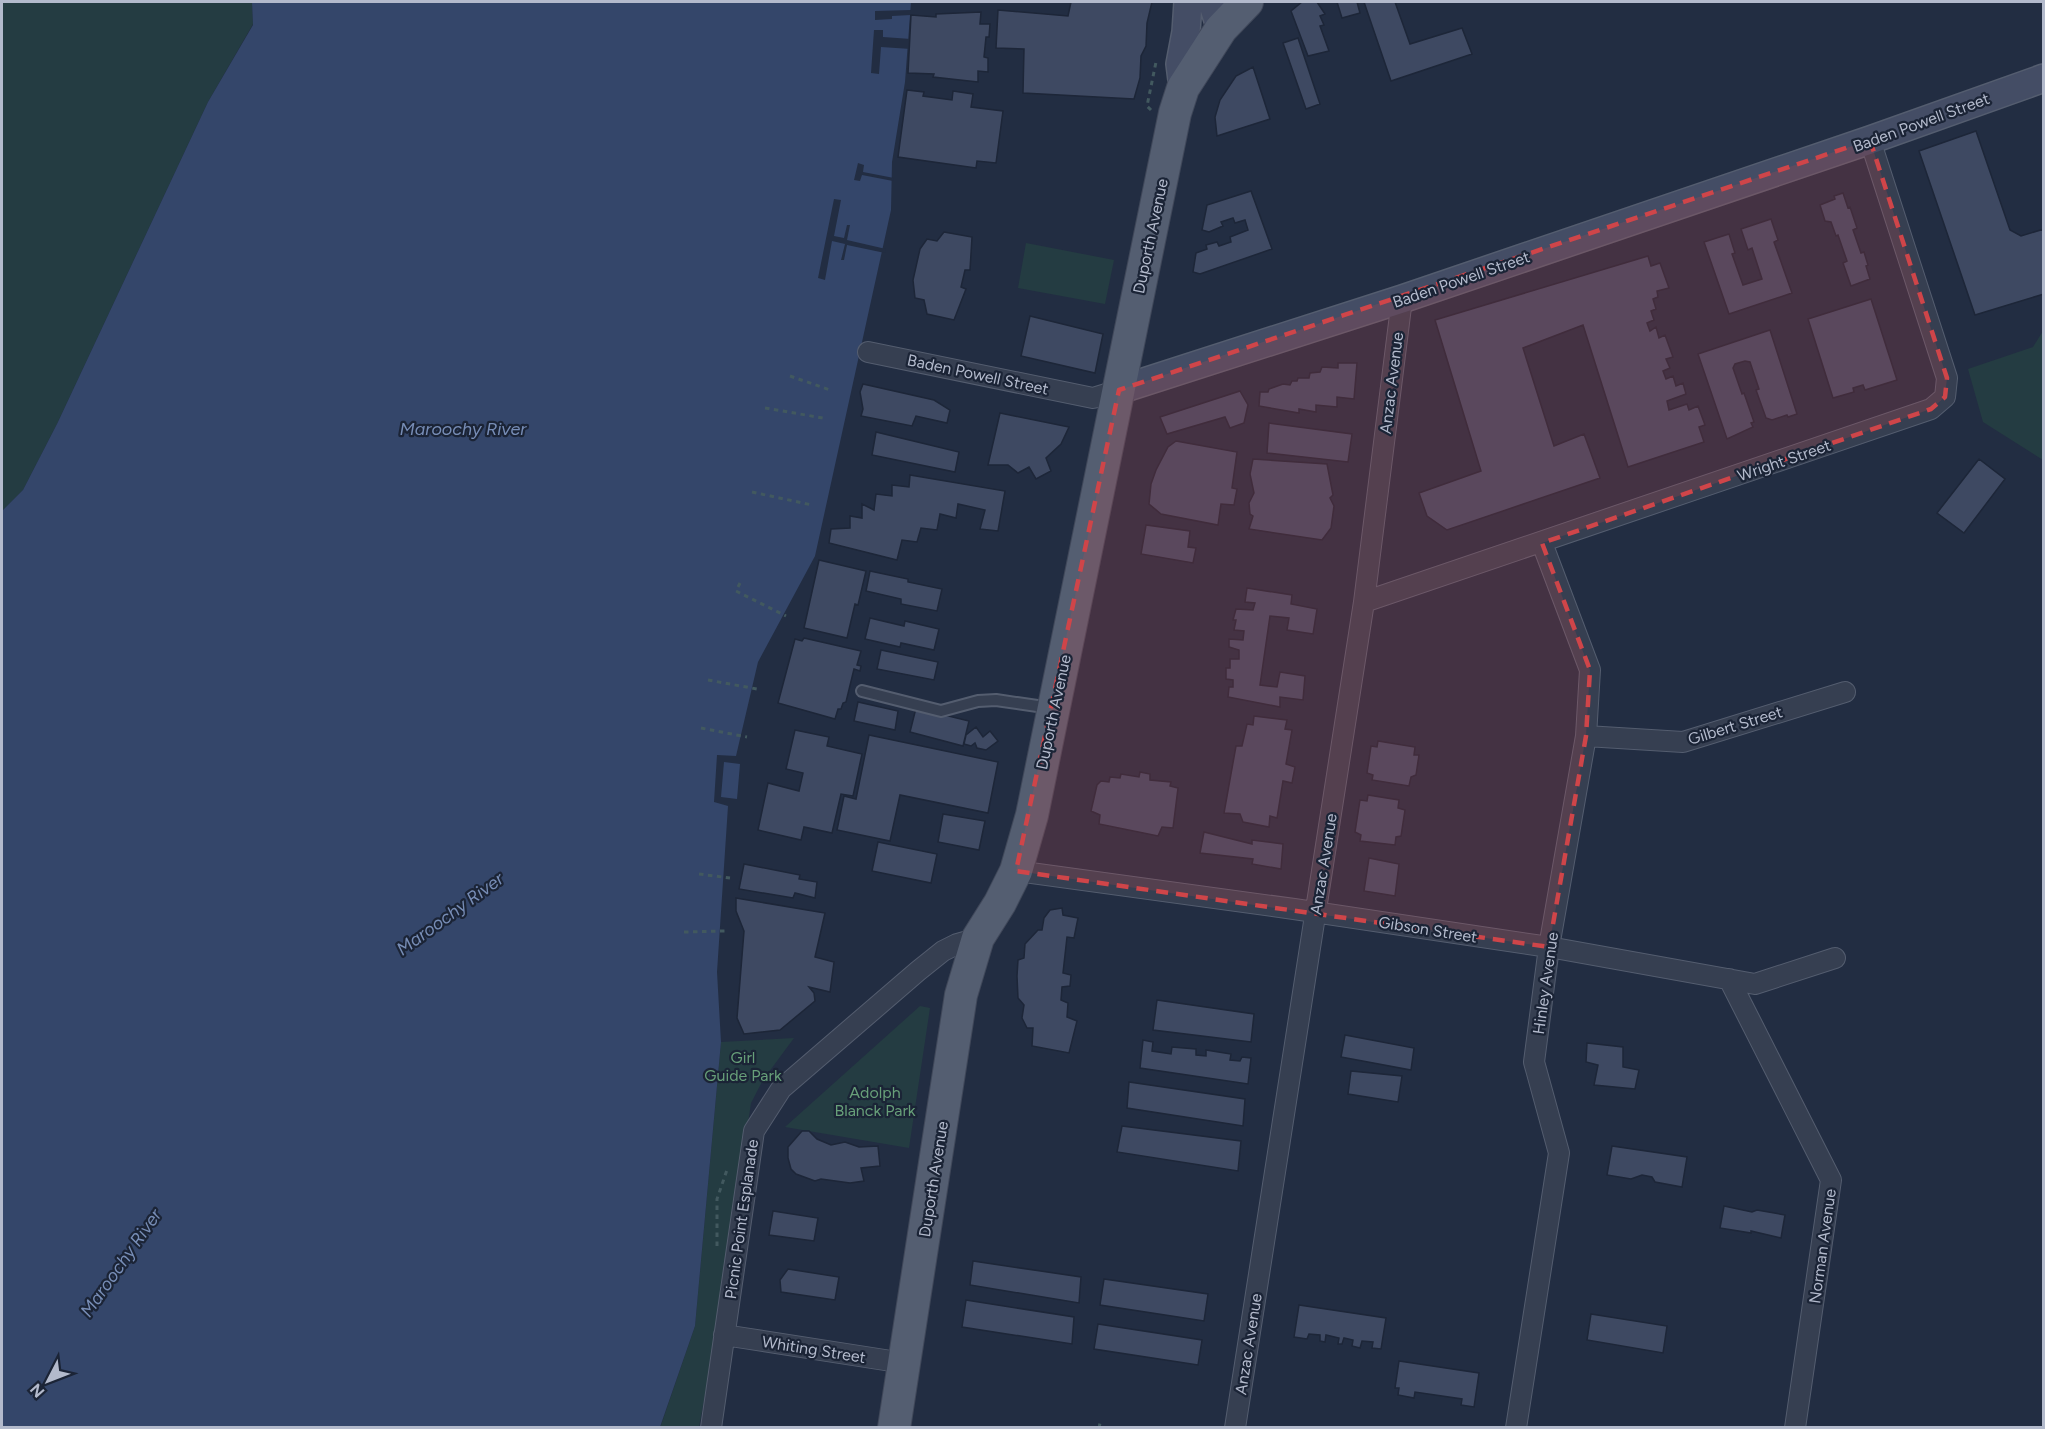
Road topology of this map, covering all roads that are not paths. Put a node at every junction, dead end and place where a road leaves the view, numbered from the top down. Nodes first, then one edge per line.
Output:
1 (1188, 2) edge
2 (1247, 2) edge
3 (1217, 15) edge
4 (2043, 78) edge
5 (1183, 88) junction
6 (1870, 140) junction
7 (1402, 299) junction
8 (868, 352) dead end
9 (1119, 390) junction
10 (1542, 543) junction
11 (1364, 602) junction
12 (862, 691) dead end
13 (1845, 692) dead end
14 (1054, 709) junction
15 (1586, 736) junction
16 (1016, 872) junction
17 (1315, 912) junction
18 (978, 938) junction
19 (1549, 948) junction
20 (1835, 958) dead end
21 (1729, 979) junction
22 (724, 1335) junction
23 (904, 1363) junction
24 (711, 1428) edge
25 (894, 1428) edge
26 (1235, 1428) edge
27 (1516, 1428) edge
28 (1796, 1428) edge

1 - 5 street
2 - 3 main road, Duporth Avenue
3 - 5 main road, Duporth Avenue
4 - 6 street, Baden Powell Street
5 - 9 main road, Duporth Avenue
6 - 7 street, Baden Powell Street
6 - 10 street, Wright Street
7 - 9 street, Baden Powell Street
7 - 11 street, Anzac Avenue
8 - 9 street, Baden Powell Street
9 - 14 main road, Duporth Avenue
10 - 11 street, Wright Street
10 - 15 street, Hinley Avenue
11 - 17 street, Anzac Avenue
12 - 14 lane
13 - 15 street, Gilbert Street
14 - 16 main road, Duporth Avenue
15 - 19 street, Hinley Avenue
16 - 17 street, Gibson Street
16 - 18 main road, Duporth Avenue
17 - 19 street, Gibson Street
17 - 26 street, Anzac Avenue
18 - 22 street, Picnic Point Esplanade
18 - 23 main road, Duporth Avenue
19 - 21 street, Gibson Street
19 - 27 street, Hinley Avenue
20 - 21 street, Gibson Street
21 - 28 street, Norman Avenue
22 - 23 street, Whiting Street
22 - 24 street, Picnic Point Esplanade
23 - 25 main road, Duporth Avenue

